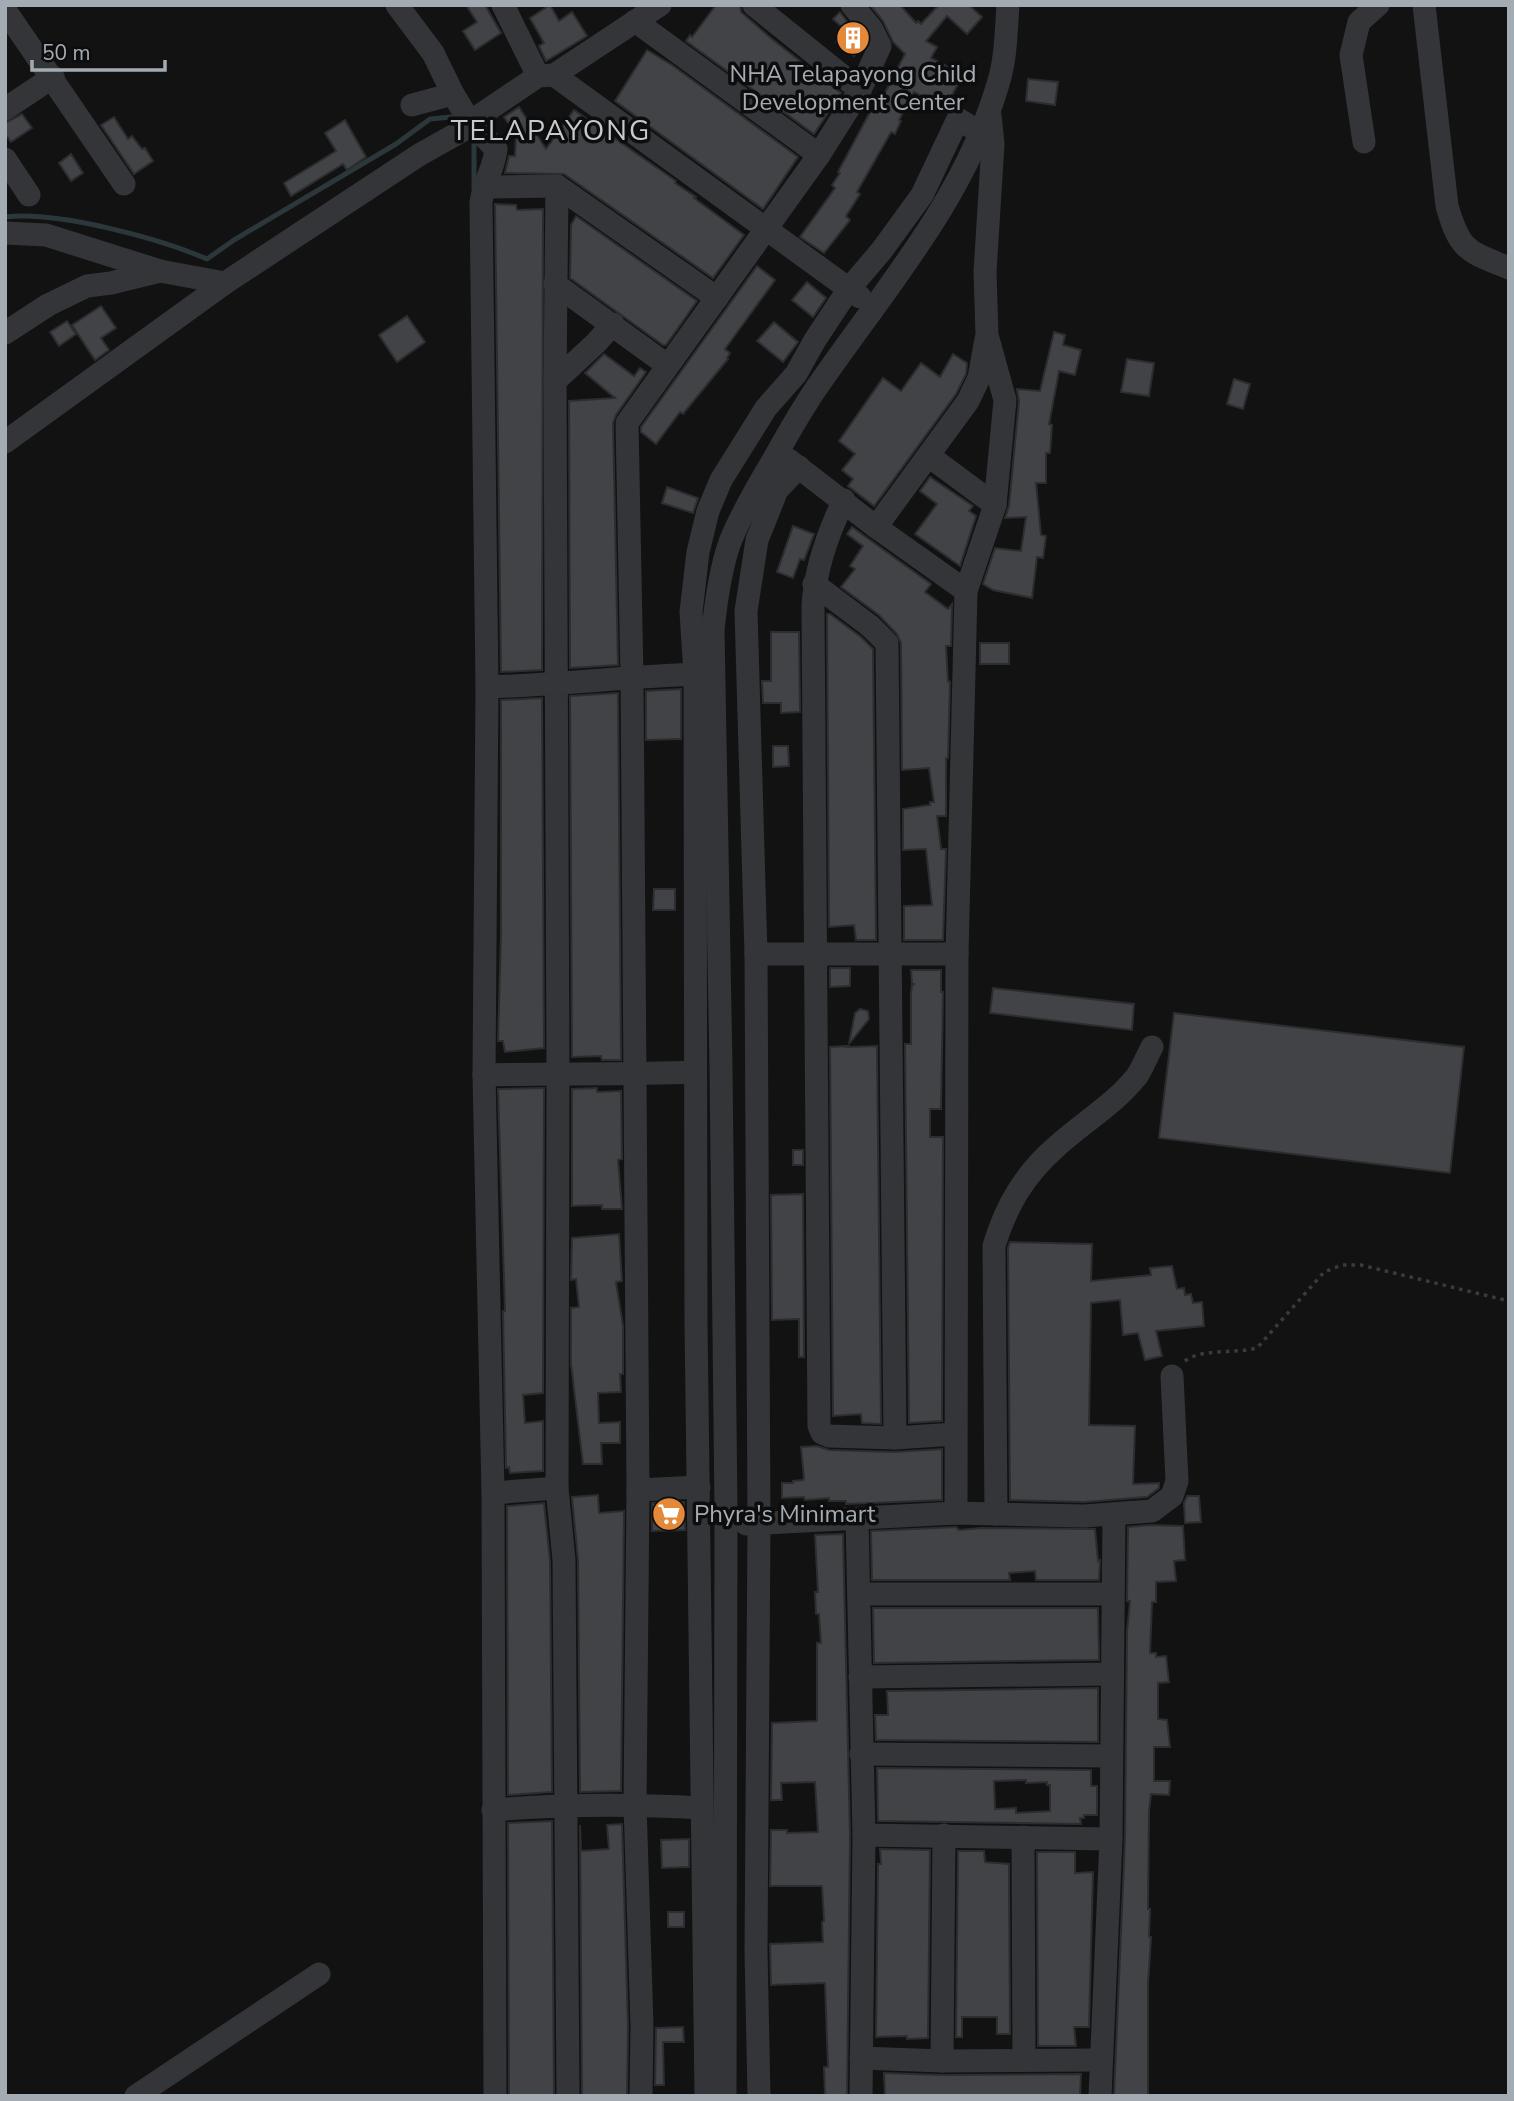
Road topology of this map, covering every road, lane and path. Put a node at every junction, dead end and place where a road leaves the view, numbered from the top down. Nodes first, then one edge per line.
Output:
1 (397, 5) edge
2 (660, 5) edge
3 (754, 5) edge
4 (852, 5) edge
5 (1008, 5) edge
6 (1378, 5) edge
7 (1424, 5) edge
8 (504, 6) edge
9 (6, 11) edge
10 (635, 21) junction
11 (546, 75) junction
12 (53, 77) junction
13 (860, 90) junction
14 (453, 94) junction
15 (412, 105) dead end
16 (990, 108) junction
17 (5, 109) edge
18 (470, 122) junction
19 (981, 133) junction
20 (1364, 142) dead end
21 (819, 155) junction
22 (5, 159) edge
23 (124, 184) dead end
24 (557, 186) junction
25 (483, 187) junction
26 (29, 195) dead end
27 (766, 229) junction
28 (5, 233) edge
29 (1509, 268) edge
30 (160, 271) junction
31 (225, 283) junction
32 (555, 284) junction
33 (848, 290) junction
34 (717, 298) junction
35 (876, 306) junction
36 (613, 324) junction
37 (5, 333) edge
38 (987, 335) junction
39 (667, 365) junction
40 (555, 381) junction
41 (5, 442) edge
42 (778, 451) junction
43 (929, 456) junction
44 (799, 467) junction
45 (844, 500) junction
46 (995, 505) junction
47 (876, 527) junction
48 (814, 584) junction
49 (966, 591) junction
50 (695, 674) junction
51 (632, 677) junction
52 (555, 685) junction
53 (487, 687) junction
54 (756, 954) junction
55 (815, 954) junction
56 (889, 954) junction
57 (957, 954) junction
58 (1152, 1047) dead end
59 (558, 1072) junction
60 (695, 1072) junction
61 (484, 1075) junction
62 (634, 1075) junction
63 (1509, 1301) edge
64 (1172, 1376) joint
65 (955, 1434) junction
66 (895, 1438) junction
67 (699, 1487) junction
68 (557, 1488) junction
69 (638, 1490) junction
70 (493, 1493) junction
71 (957, 1513) junction
72 (996, 1514) junction
73 (1114, 1514) junction
74 (857, 1520) junction
75 (759, 1523) junction
76 (726, 1524) junction
77 (860, 1594) junction
78 (1113, 1594) junction
79 (1112, 1674) junction
80 (860, 1677) junction
81 (861, 1754) junction
82 (1111, 1756) junction
83 (567, 1804) junction
84 (635, 1804) junction
85 (702, 1808) junction
86 (493, 1810) junction
87 (864, 1835) junction
88 (944, 1835) junction
89 (1023, 1837) junction
90 (1111, 1839) junction
91 (319, 1973) dead end
92 (860, 2058) junction
93 (1024, 2059) junction
94 (1100, 2060) junction
95 (942, 2061) junction
96 (136, 2096) edge
97 (495, 2096) edge
98 (568, 2096) edge
99 (641, 2096) edge
100 (706, 2096) edge
101 (725, 2096) edge
102 (759, 2096) edge
103 (861, 2096) edge
104 (1100, 2096) edge

1 - 14 street
2 - 10 street
3 - 13 street
4 - 13 street
5 - 16 street
6 - 20 street
7 - 29 street
8 - 11 street
9 - 12 street
10 - 11 street
10 - 21 street
11 - 18 street
11 - 27 street
12 - 17 street
12 - 23 street
13 - 21 street
14 - 15 street
14 - 18 street
16 - 19 street
16 - 38 street
18 - 25 street
18 - 31 street
19 - 33 street
19 - 35 street
21 - 27 street
22 - 26 street
24 - 25 street
24 - 32 street
24 - 34 street
25 - 53 street
27 - 33 street
27 - 34 street
28 - 30 street
30 - 31 street
30 - 37 street
31 - 41 street
32 - 36 street
32 - 40 street
33 - 35 street
33 - 50 street
34 - 39 street
35 - 42 street
36 - 39 street
36 - 40 street
38 - 43 street
38 - 46 street
39 - 51 street
40 - 52 street
42 - 44 street
42 - 76 street
43 - 46 street
43 - 47 street
44 - 45 street
44 - 54 street
45 - 47 street
45 - 48 street
46 - 49 street
47 - 49 street
48 - 55 street
48 - 56 street
49 - 57 street
50 - 51 street
50 - 60 street
51 - 52 street
51 - 62 street
52 - 53 street
52 - 59 street
53 - 61 street
54 - 55 street
54 - 75 street
55 - 56 street
55 - 66 street
56 - 57 street
56 - 66 street
57 - 65 street
58 - 72 street
59 - 61 street
59 - 62 street
59 - 68 street
60 - 62 street
60 - 67 street
61 - 70 street
62 - 69 street
63 - 64 path
64 - 73 street
65 - 66 street
65 - 71 street
67 - 69 street
67 - 85 street
68 - 70 street
68 - 83 street
69 - 84 street
70 - 86 street
71 - 72 street
71 - 74 street
72 - 73 street
73 - 78 street
74 - 75 street
74 - 77 street
75 - 76 street
75 - 102 street
76 - 101 street
77 - 78 street
77 - 80 street
78 - 79 street
79 - 80 street
79 - 82 street
80 - 81 street
81 - 82 street
81 - 87 street
82 - 90 street
83 - 84 street
83 - 86 street
83 - 98 street
84 - 85 street
84 - 99 street
85 - 100 street
86 - 97 street
87 - 88 street
87 - 92 street
88 - 89 street
88 - 95 street
89 - 90 street
89 - 93 street
90 - 94 street
91 - 96 street
92 - 95 street
92 - 103 street
93 - 94 street
93 - 95 street
94 - 104 street

